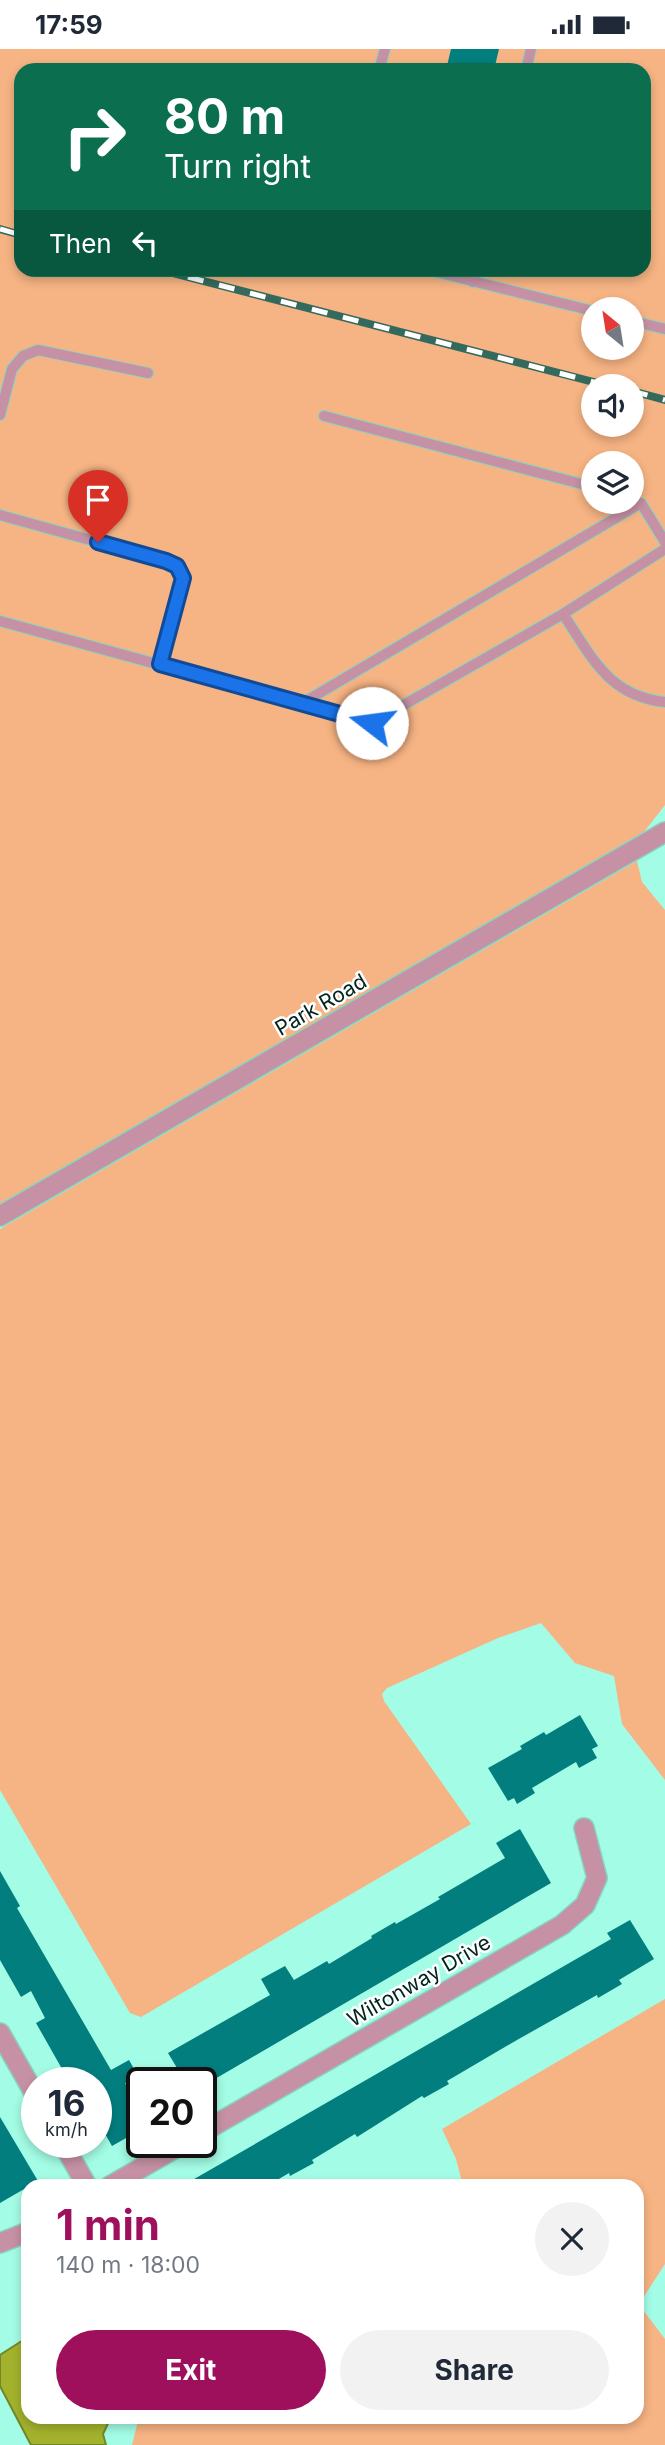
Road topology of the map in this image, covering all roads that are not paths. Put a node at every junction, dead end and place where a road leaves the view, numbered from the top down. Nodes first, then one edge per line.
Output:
1 (454, 277) edge
2 (474, 277) edge
3 (473, 282) junction
4 (581, 308) edge
5 (644, 324) edge
6 (665, 328) edge
7 (148, 373) dead end
8 (0, 415) edge
9 (324, 416) dead end
10 (581, 484) edge
11 (644, 513) edge
12 (615, 514) edge
13 (0, 515) edge
14 (665, 543) edge
15 (665, 549) edge
16 (563, 614) junction
17 (0, 621) edge
18 (160, 664) junction
19 (665, 702) edge
20 (301, 704) junction
21 (665, 832) edge
22 (0, 1216) edge
23 (584, 1828) dead end
24 (0, 2033) edge
25 (21, 2070) edge
26 (217, 2124) edge
27 (71, 2158) edge
28 (158, 2158) edge
29 (83, 2179) edge
30 (122, 2179) edge
31 (21, 2235) edge
32 (0, 2243) edge

1 - 3 lane
2 - 3 lane
3 - 4 lane
5 - 6 lane
7 - 8 lane
9 - 10 lane
11 - 14 lane
12 - 20 lane
13 - 18 lane
15 - 16 lane
16 - 19 lane
16 - 20 lane
17 - 18 lane
18 - 20 lane
21 - 22 street, Park Road
23 - 26 street, Wiltonway Drive
24 - 25 street
27 - 29 street
28 - 30 street
31 - 32 street

